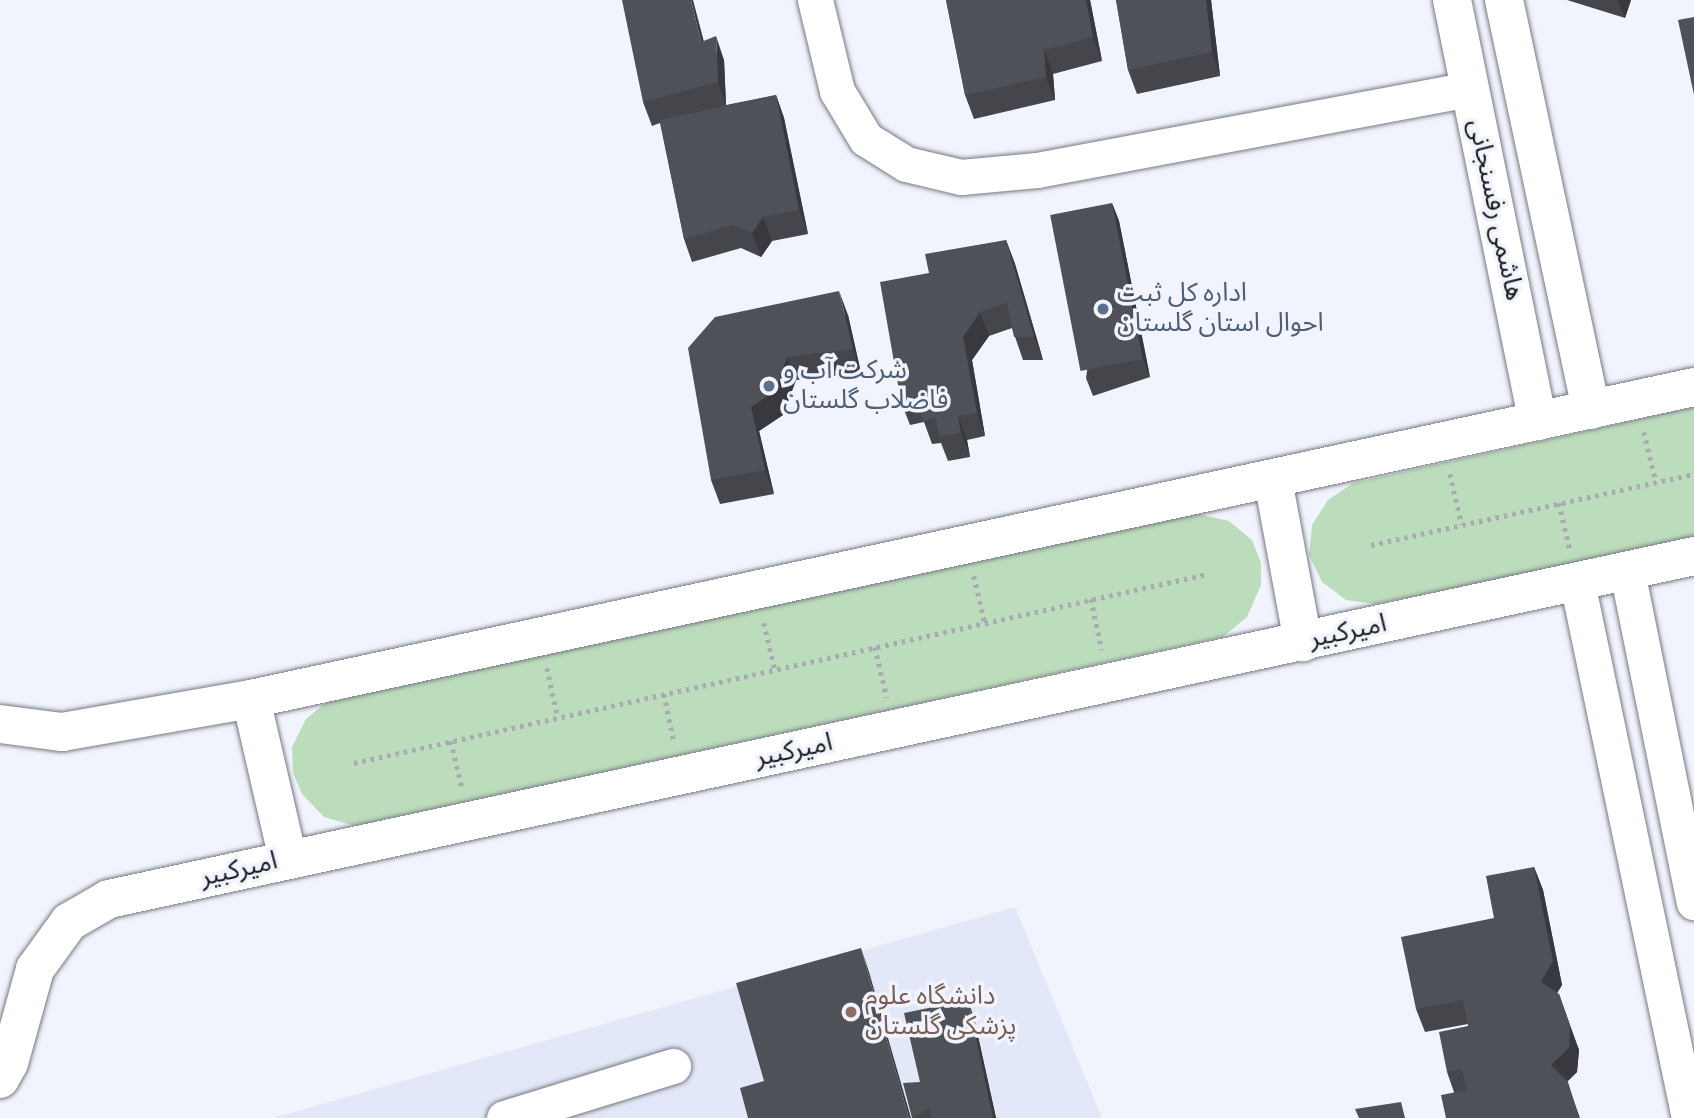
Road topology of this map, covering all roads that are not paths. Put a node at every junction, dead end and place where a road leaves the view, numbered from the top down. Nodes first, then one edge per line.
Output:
1 (815, 0) edge
2 (1452, 0) edge
3 (1504, 0) edge
4 (1470, 89) junction
5 (1694, 387) edge
6 (1591, 410) junction
7 (1538, 421) junction
8 (1273, 480) junction
9 (1694, 556) edge
10 (1627, 571) junction
11 (1577, 582) junction
12 (1303, 642) junction
13 (251, 699) junction
14 (0, 724) edge
15 (288, 859) junction
16 (1694, 902) edge
17 (673, 1066) dead end
18 (0, 1079) edge
19 (504, 1118) edge
20 (1689, 1118) edge

1 - 4 street
2 - 4 main road, هاشمی رفسنجانی
3 - 6 main road, هاشمی رفسنجانی
4 - 7 main road, هاشمی رفسنجانی
5 - 6 main road
6 - 7 main road
7 - 8 main road
8 - 12 main road
8 - 13 main road
9 - 10 main road, امیرکبیر
10 - 11 main road, امیرکبیر
10 - 16 street
11 - 12 main road, امیرکبیر
11 - 20 street
12 - 15 main road, امیرکبیر
13 - 14 main road
13 - 15 main road
15 - 18 main road, امیرکبیر
17 - 19 street

